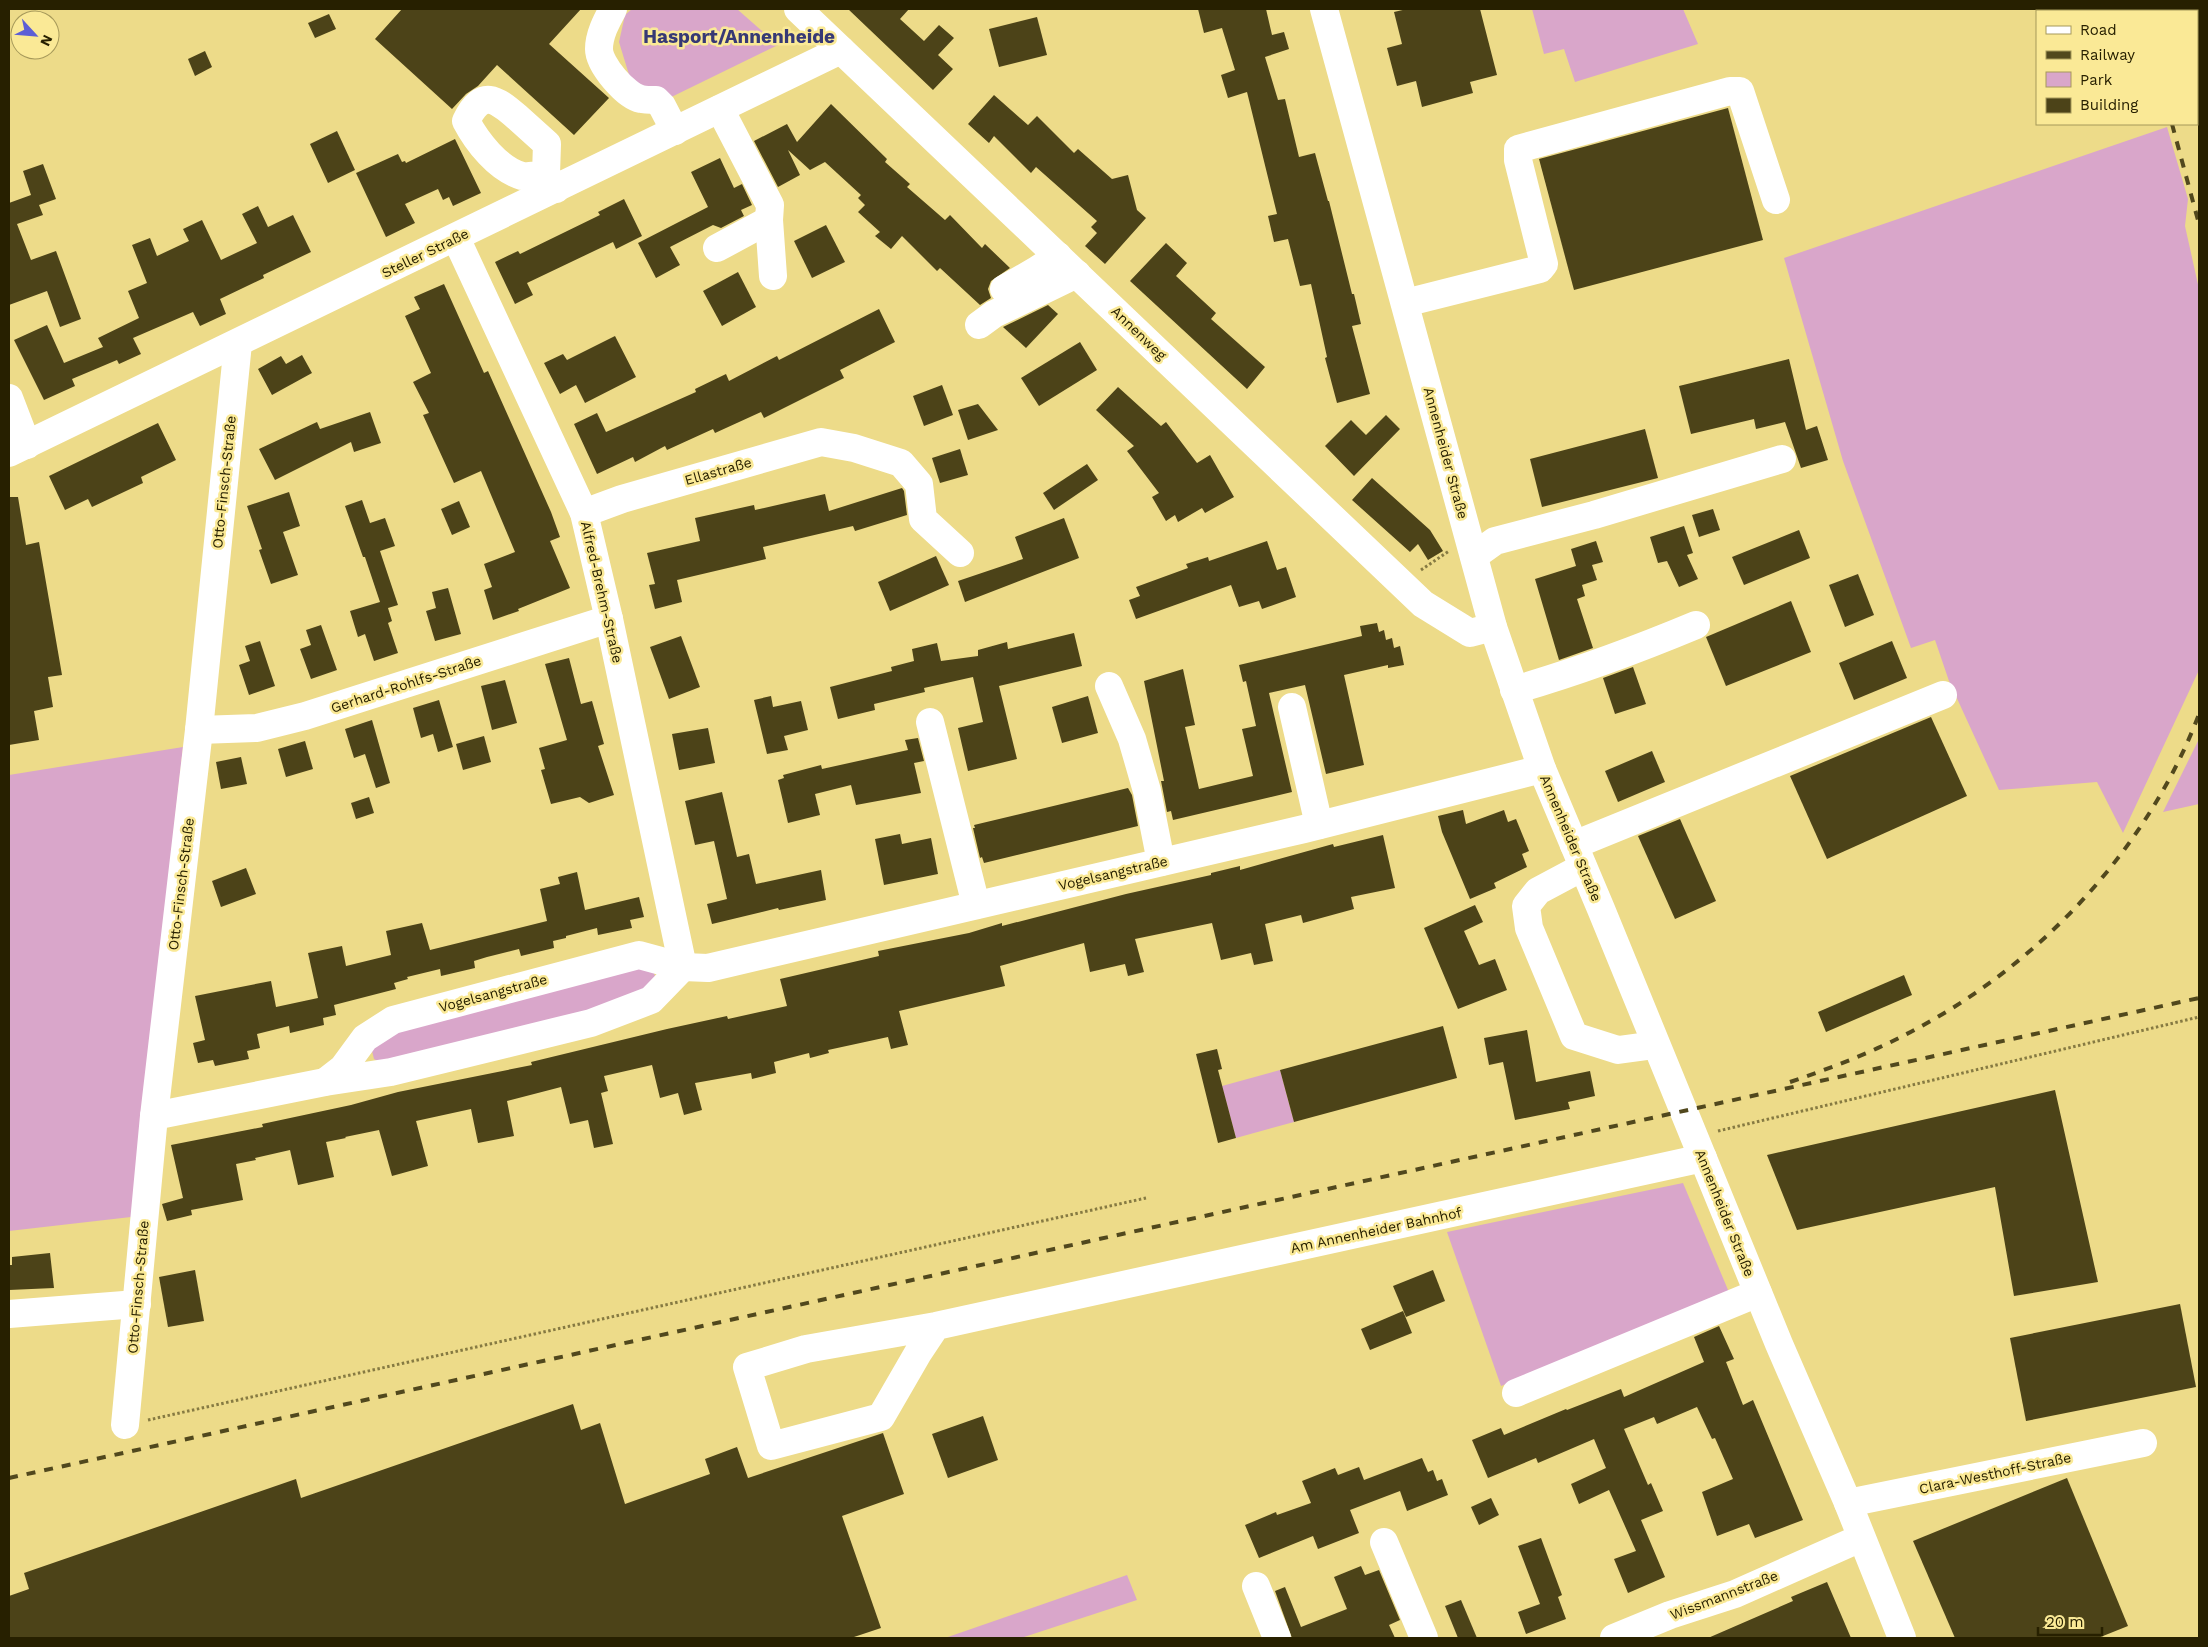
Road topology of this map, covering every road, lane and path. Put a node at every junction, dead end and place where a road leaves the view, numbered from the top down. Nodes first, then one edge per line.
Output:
1 (613, 9) edge
2 (798, 9) edge
3 (1324, 9) edge
4 (841, 50) junction
5 (720, 109) junction
6 (675, 131) junction
7 (1776, 200) dead end
8 (776, 221) junction
9 (456, 238) junction
10 (717, 248) dead end
11 (1068, 265) junction
12 (773, 276) dead end
13 (1004, 289) dead end
14 (1405, 303) junction
15 (978, 325) dead end
16 (238, 344) junction
17 (9, 398) edge
18 (18, 449) edge
19 (1782, 459) dead end
20 (584, 513) junction
21 (1472, 551) junction
22 (960, 553) dead end
23 (1402, 584) junction
24 (609, 619) junction
25 (1696, 624) dead end
26 (1493, 627) junction
27 (1109, 686) dead end
28 (1514, 690) junction
29 (1943, 695) dead end
30 (1292, 707) dead end
31 (930, 722) dead end
32 (198, 730) junction
33 (1542, 769) junction
34 (1319, 825) junction
35 (1578, 856) junction
36 (1161, 862) junction
37 (976, 905) junction
38 (683, 967) junction
39 (2199, 1017) edge
40 (1655, 1045) junction
41 (324, 1082) junction
42 (154, 1116) junction
43 (1698, 1148) junction
44 (1146, 1198) dead end
45 (1758, 1293) junction
46 (137, 1304) junction
47 (9, 1314) edge
48 (936, 1326) junction
49 (1516, 1393) dead end
50 (125, 1425) joint
51 (2143, 1443) dead end
52 (1848, 1503) junction
53 (1861, 1538) junction
54 (1384, 1542) dead end
55 (1256, 1586) dead end
56 (1277, 1638) edge
57 (1424, 1638) edge
58 (1614, 1638) edge
59 (1902, 1638) edge

1 - 6 street
2 - 4 street, Annenweg
3 - 14 street, Annenheider Straße
4 - 5 street, Steller Straße
4 - 11 street, Annenweg
5 - 6 street, Steller Straße
5 - 8 street
6 - 9 street, Steller Straße
7 - 14 street
8 - 10 street
8 - 12 street
9 - 16 street, Steller Straße
9 - 20 street, Alfred-Brehm-Straße
11 - 13 street
11 - 15 street
11 - 23 street, Annenweg
14 - 21 street, Annenheider Straße
16 - 18 street, Steller Straße
16 - 32 street, Otto-Finsch-Straße
17 - 18 street
19 - 21 street
20 - 22 street, Ellastraße
20 - 24 street, Alfred-Brehm-Straße
21 - 23 path
21 - 26 street, Annenheider Straße
23 - 26 street, Annenweg
24 - 32 street, Gerhard-Rohlfs-Straße
24 - 38 street, Alfred-Brehm-Straße
25 - 28 street
26 - 28 street, Annenheider Straße
27 - 36 street
28 - 33 street, Annenheider Straße
29 - 35 street
30 - 34 street
31 - 37 street
32 - 42 street, Otto-Finsch-Straße
33 - 34 street, Vogelsangstraße
33 - 35 street, Annenheider Straße
34 - 36 street, Vogelsangstraße
35 - 40 street, Annenheider Straße
35 - 40 street
36 - 37 street, Vogelsangstraße
37 - 38 street, Vogelsangstraße
38 - 41 street, Vogelsangstraße
38 - 41 street, Vogelsangstraße
39 - 43 path
40 - 43 street, Annenheider Straße
41 - 42 street, Vogelsangstraße
42 - 46 street, Otto-Finsch-Straße
43 - 45 street, Annenheider Straße
43 - 48 street, Am Annenheider Bahnhof
44 - 50 path
45 - 49 street
45 - 52 street, Annenheider Straße
46 - 47 street
46 - 50 street, Otto-Finsch-Straße
48 - 48 street, Am Annenheider Bahnhof
51 - 52 street, Clara-Westhoff-Straße
52 - 53 street, Annenheider Straße
53 - 58 street, Wissmannstraße
53 - 59 street, Annenheider Straße
54 - 57 street
55 - 56 street

